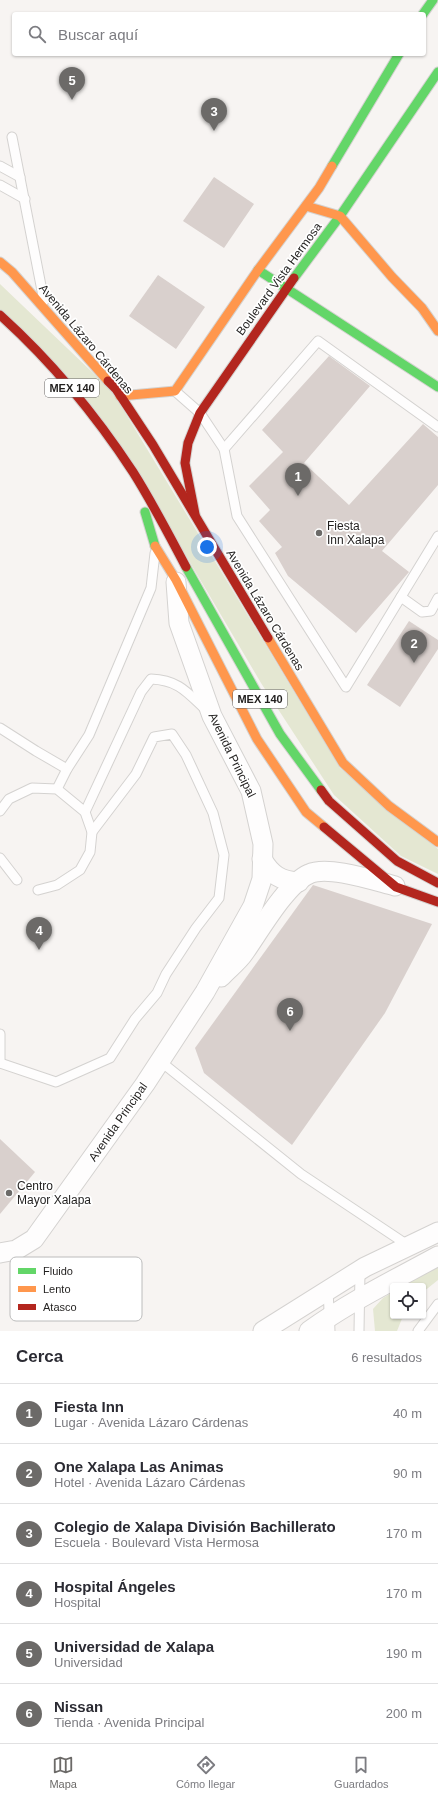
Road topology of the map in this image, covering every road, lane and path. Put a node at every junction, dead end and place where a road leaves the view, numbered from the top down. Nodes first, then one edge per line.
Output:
1 (433, 0) edge
2 (424, 12) edge
3 (398, 56) edge
4 (438, 72) edge
5 (12, 137) dead end
6 (0, 166) edge
7 (20, 177) junction
8 (0, 185) edge
9 (25, 200) junction
10 (306, 206) junction
11 (340, 216) junction
12 (0, 262) edge
13 (258, 270) junction
14 (286, 289) junction
15 (45, 309) junction
16 (0, 315) edge
17 (438, 331) edge
18 (438, 387) edge
19 (175, 391) junction
20 (120, 396) junction
21 (200, 413) junction
22 (438, 427) edge
23 (224, 449) junction
24 (133, 472) junction
25 (195, 515) junction
26 (438, 536) edge
27 (155, 546) junction
28 (176, 580) junction
29 (400, 597) junction
30 (438, 598) edge
31 (212, 716) junction
32 (0, 728) edge
33 (67, 769) junction
34 (57, 789) junction
35 (0, 811) edge
36 (86, 812) junction
37 (92, 832) junction
38 (438, 842) edge
39 (0, 858) edge
40 (262, 859) junction
41 (17, 880) dead end
42 (299, 882) junction
43 (438, 883) edge
44 (396, 887) junction
45 (38, 890) dead end
46 (438, 902) edge
47 (205, 992) junction
48 (0, 1034) edge
49 (160, 1061) junction
50 (0, 1063) edge
51 (438, 1232) edge
52 (409, 1246) junction
53 (0, 1253) edge
54 (438, 1256) edge
55 (360, 1271) junction
56 (328, 1290) junction
57 (359, 1298) junction
58 (438, 1304) edge
59 (329, 1324) edge
60 (263, 1331) edge
61 (309, 1331) edge
62 (359, 1331) edge
63 (418, 1331) edge

1 - 2 main road
3 - 10 main road, Boulevard Vista Hermosa
4 - 11 main road, Boulevard Vista Hermosa
5 - 7 lane
6 - 7 lane
7 - 9 lane
8 - 9 lane
9 - 15 lane
10 - 11 main road
10 - 13 main road, Boulevard Vista Hermosa
11 - 14 main road, Boulevard Vista Hermosa
11 - 17 main road
12 - 15 main road, Avenida Lázaro Cárdenas / MEX 140
13 - 14 main road
13 - 19 main road, Boulevard Vista Hermosa
14 - 18 main road
14 - 21 main road, Boulevard Vista Hermosa
15 - 20 main road, Avenida Lázaro Cárdenas / MEX 140
16 - 24 main road, MEX 140
19 - 20 main road
19 - 21 lane
20 - 25 main road, Avenida Lázaro Cárdenas / MEX 140
21 - 23 lane
21 - 25 main road, Boulevard Vista Hermosa
22 - 23 lane
23 - 29 lane
24 - 27 main road
24 - 43 main road, MEX 140
25 - 38 main road, Avenida Lázaro Cárdenas / MEX 140
26 - 29 lane
27 - 28 main road
27 - 33 lane
28 - 31 street, Avenida Principal
28 - 44 main road
29 - 30 lane
31 - 36 lane
31 - 40 street, Avenida Principal
32 - 33 lane
33 - 34 lane
34 - 35 lane
34 - 36 lane
36 - 37 lane
37 - 45 lane
37 - 50 lane
39 - 41 lane
40 - 42 street
40 - 47 street, Avenida Principal
42 - 44 street, Avenida Principal
42 - 47 street, Avenida Principal
44 - 46 main road
47 - 49 street, Avenida Principal
48 - 50 lane
49 - 52 lane
49 - 53 street, Avenida Principal
51 - 52 street
52 - 55 street
54 - 57 street
55 - 56 street
55 - 57 lane
56 - 59 lane
56 - 60 street
57 - 59 street
57 - 62 lane
58 - 63 lane
59 - 61 street

